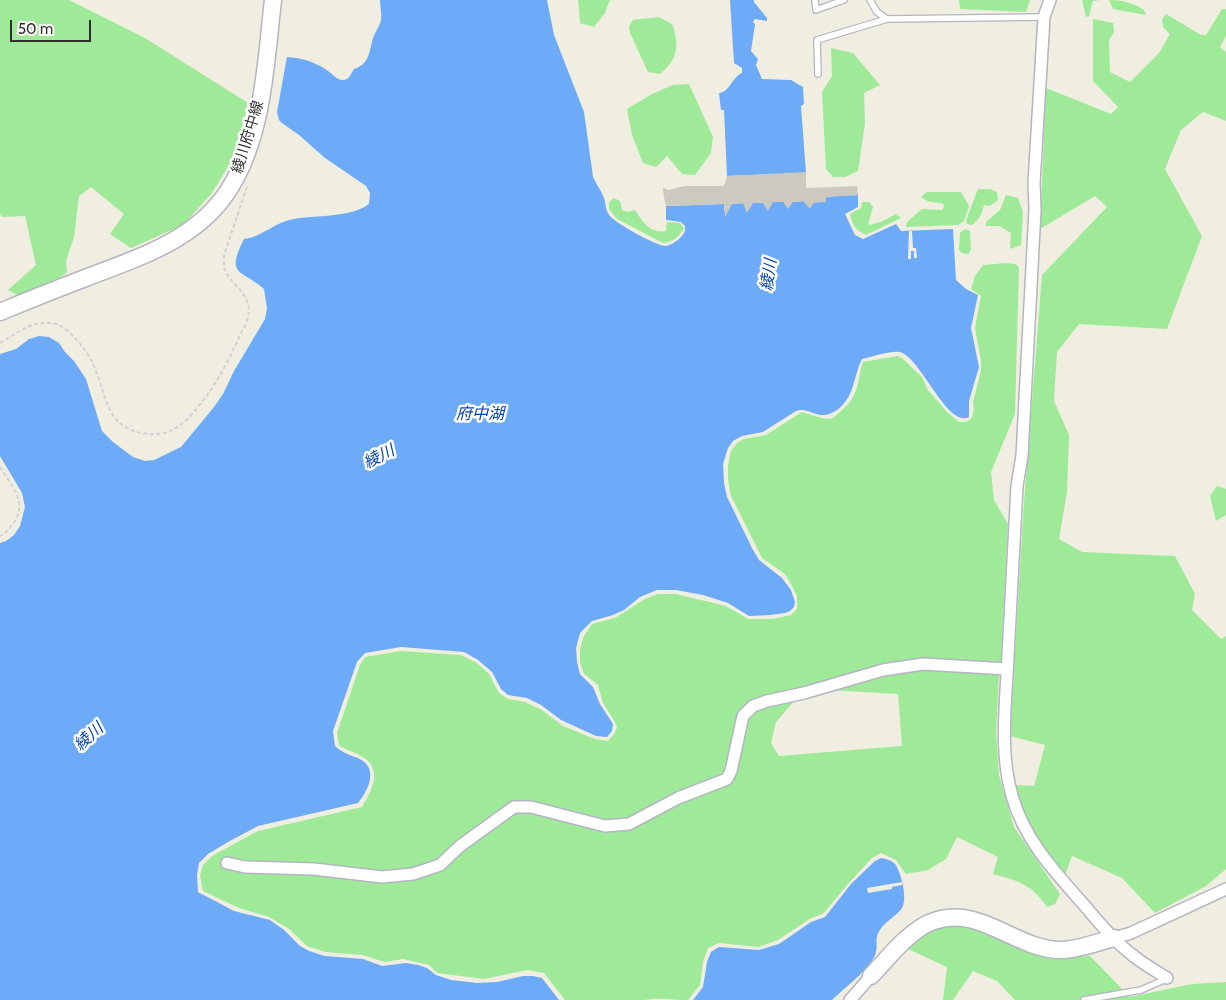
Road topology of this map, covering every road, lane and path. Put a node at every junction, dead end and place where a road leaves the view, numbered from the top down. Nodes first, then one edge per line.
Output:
1 (273, 0) edge
2 (815, 0) edge
3 (844, 0) edge
4 (870, 0) edge
5 (1050, 0) edge
6 (1044, 17) junction
7 (887, 19) junction
8 (818, 74) dead end
9 (231, 236) dead end
10 (0, 312) edge
11 (0, 343) edge
12 (0, 467) edge
13 (0, 536) edge
14 (1007, 669) junction
15 (227, 863) dead end
16 (1226, 889) edge
17 (1114, 938) junction
18 (871, 976) joint
19 (1167, 978) joint
20 (850, 1000) edge
21 (1084, 1000) edge

1 - 10 main road, 綾川府中線
2 - 3 lane
4 - 7 lane
5 - 6 street
6 - 7 lane
6 - 14 street
7 - 8 lane
9 - 11 path
12 - 13 path
14 - 15 street
14 - 17 street
16 - 17 street
17 - 18 main road
17 - 19 street
18 - 20 street
19 - 21 lane

